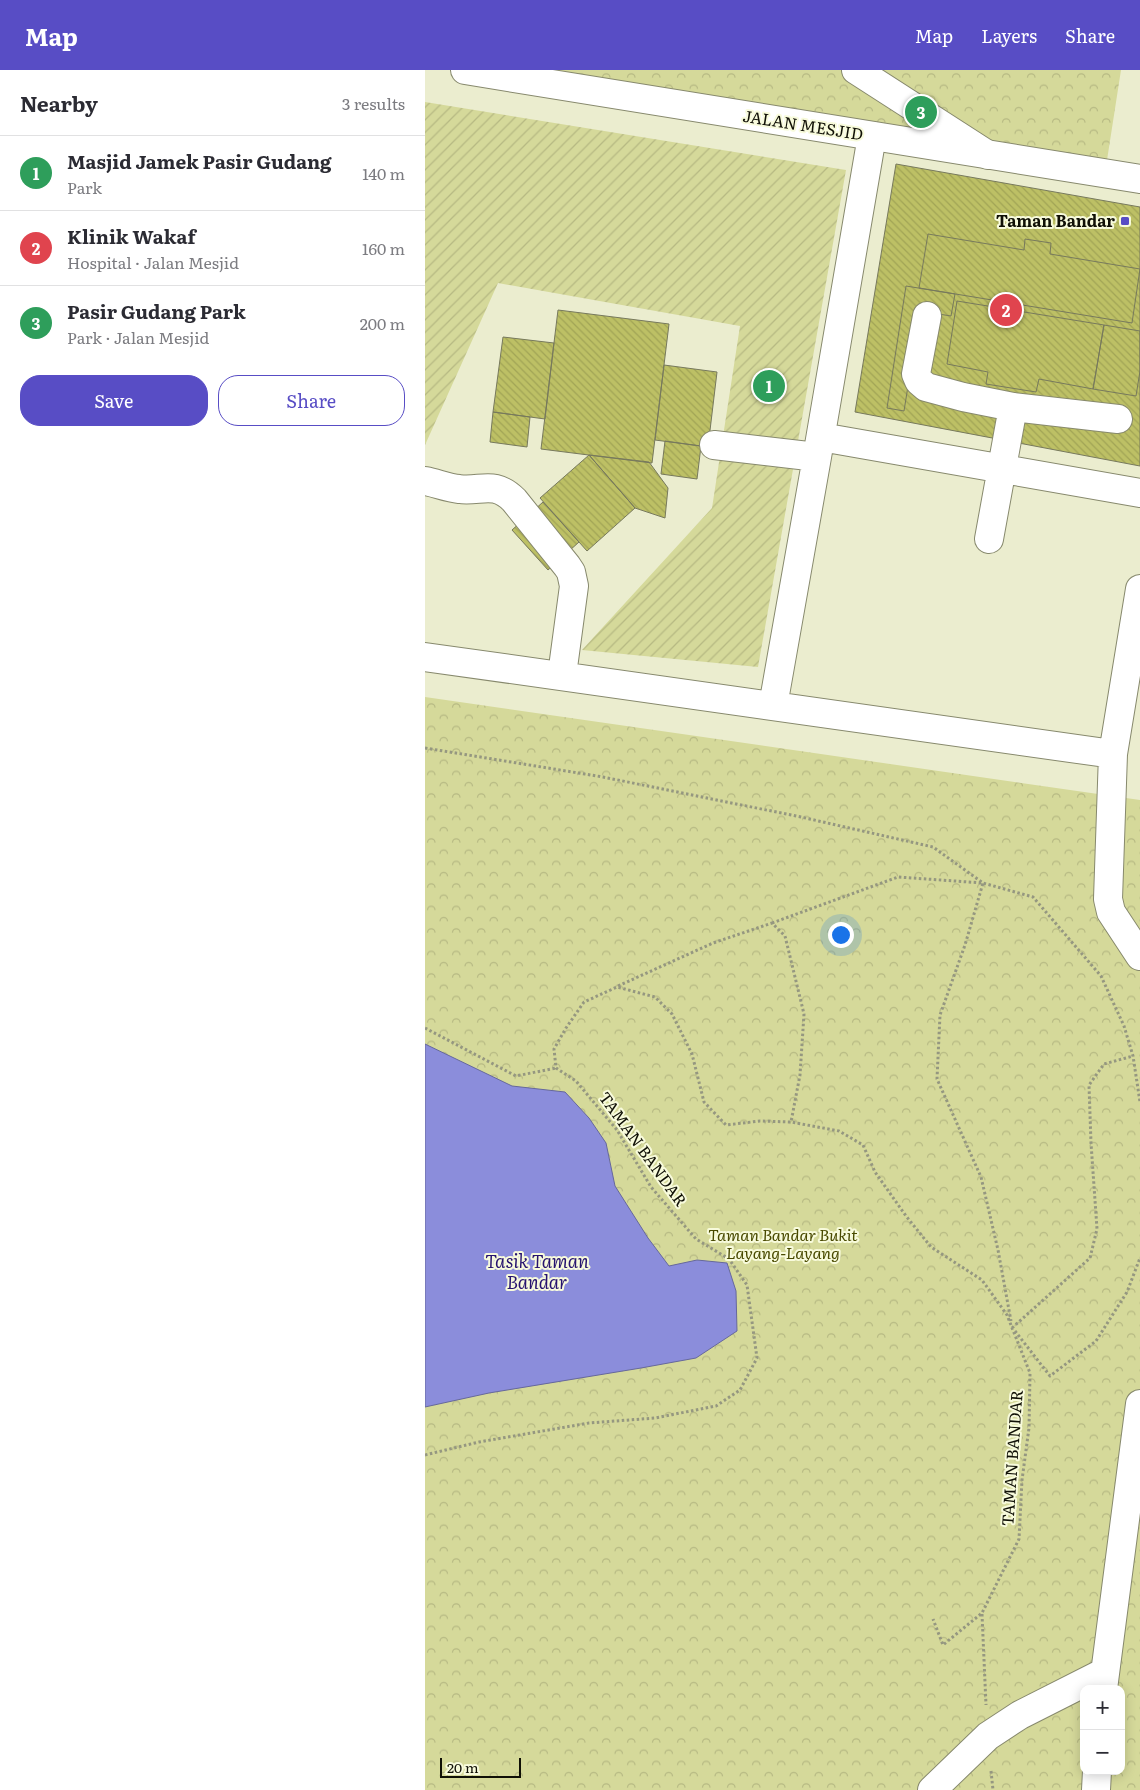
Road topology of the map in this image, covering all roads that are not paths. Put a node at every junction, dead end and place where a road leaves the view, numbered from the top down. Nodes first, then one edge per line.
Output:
1 (465, 70) edge
2 (856, 70) edge
3 (871, 136) junction
4 (988, 155) junction
5 (1140, 179) edge
6 (927, 316) dead end
7 (1013, 407) junction
8 (1118, 419) dead end
9 (714, 445) dead end
10 (819, 447) junction
11 (1001, 468) junction
12 (425, 481) edge
13 (1140, 493) edge
14 (989, 539) dead end
15 (1140, 589) edge
16 (425, 657) edge
17 (562, 675) junction
18 (773, 706) junction
19 (1113, 754) junction
20 (1140, 956) edge
21 (1140, 1404) edge
22 (1104, 1680) edge
23 (1097, 1775) edge
24 (932, 1790) edge
25 (1096, 1790) edge

1 - 3 main road, JALAN MESJID
2 - 4 main road
3 - 4 main road, JALAN MESJID
3 - 10 main road
4 - 5 main road, JALAN MESJID
6 - 7 main road
7 - 8 main road
7 - 11 main road
9 - 10 main road
10 - 11 main road
10 - 18 main road
11 - 13 main road
11 - 14 main road
12 - 17 main road
15 - 19 main road
16 - 17 main road
17 - 18 main road
18 - 19 main road
19 - 20 main road
21 - 22 main road
22 - 24 main road
23 - 25 main road

